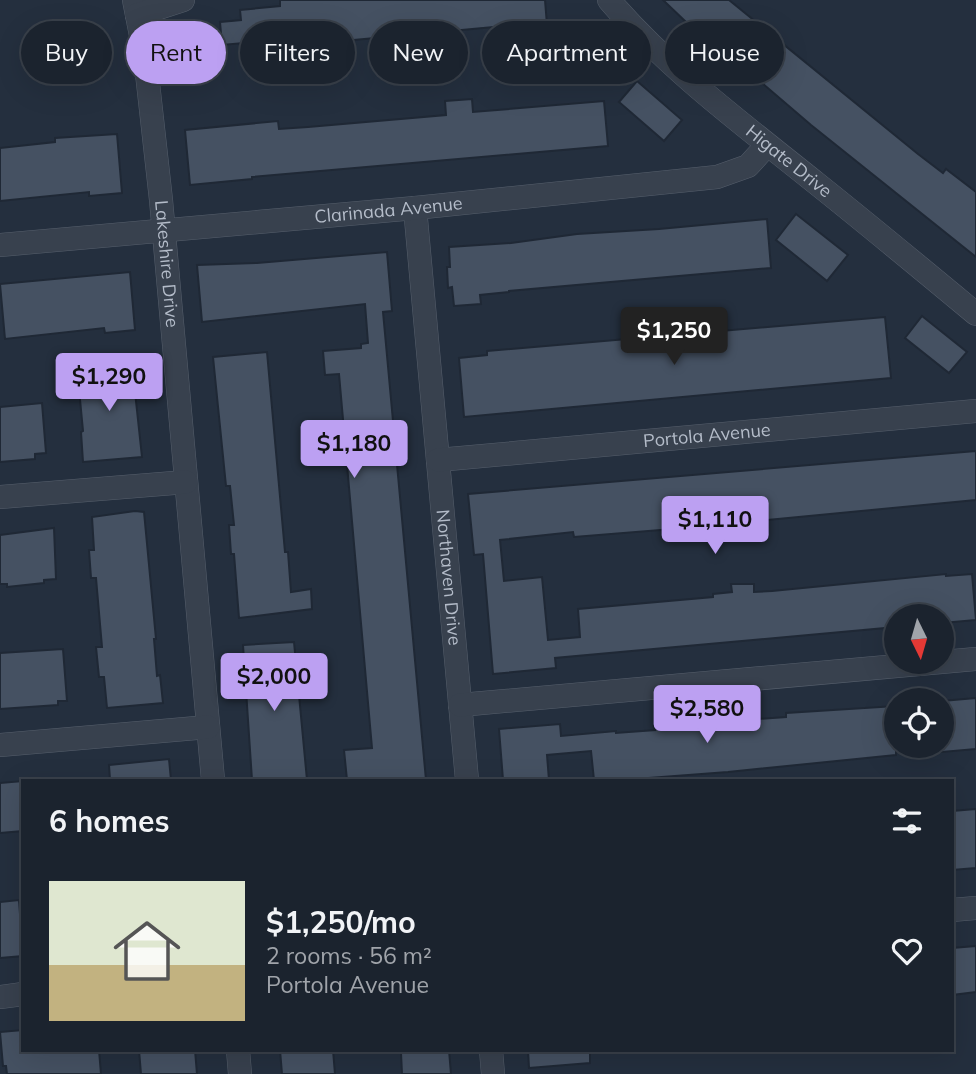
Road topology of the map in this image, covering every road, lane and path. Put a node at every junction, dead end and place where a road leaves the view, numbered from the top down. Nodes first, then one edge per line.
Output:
1 (183, 0) edge
2 (609, 0) edge
3 (136, 8) edge
4 (767, 145) junction
5 (415, 208) junction
6 (163, 230) junction
7 (0, 245) edge
8 (976, 314) edge
9 (976, 411) edge
10 (438, 460) junction
11 (186, 482) junction
12 (0, 498) edge
13 (976, 659) edge
14 (460, 705) junction
15 (208, 727) junction
16 (0, 745) edge
17 (213, 779) edge
18 (467, 779) edge
19 (976, 908) edge
20 (954, 910) edge
21 (21, 994) edge
22 (0, 997) edge
23 (238, 1052) edge
24 (491, 1052) edge
25 (240, 1074) edge
26 (493, 1074) edge

1 - 3 street
2 - 4 street, Higate Drive
3 - 6 street, Lakeshire Drive
4 - 5 street, Clarinada Avenue
4 - 8 street, Higate Drive
5 - 6 street, Clarinada Avenue
5 - 10 street, Northaven Drive
6 - 7 street, Clarinada Avenue
6 - 11 street, Lakeshire Drive
9 - 10 street, Portola Avenue
10 - 14 street, Northaven Drive
11 - 12 street
11 - 15 street, Lakeshire Drive
13 - 14 street
14 - 18 street, Northaven Drive
15 - 16 street
15 - 17 street, Lakeshire Drive
19 - 20 street
21 - 22 street
23 - 25 street
24 - 26 street

